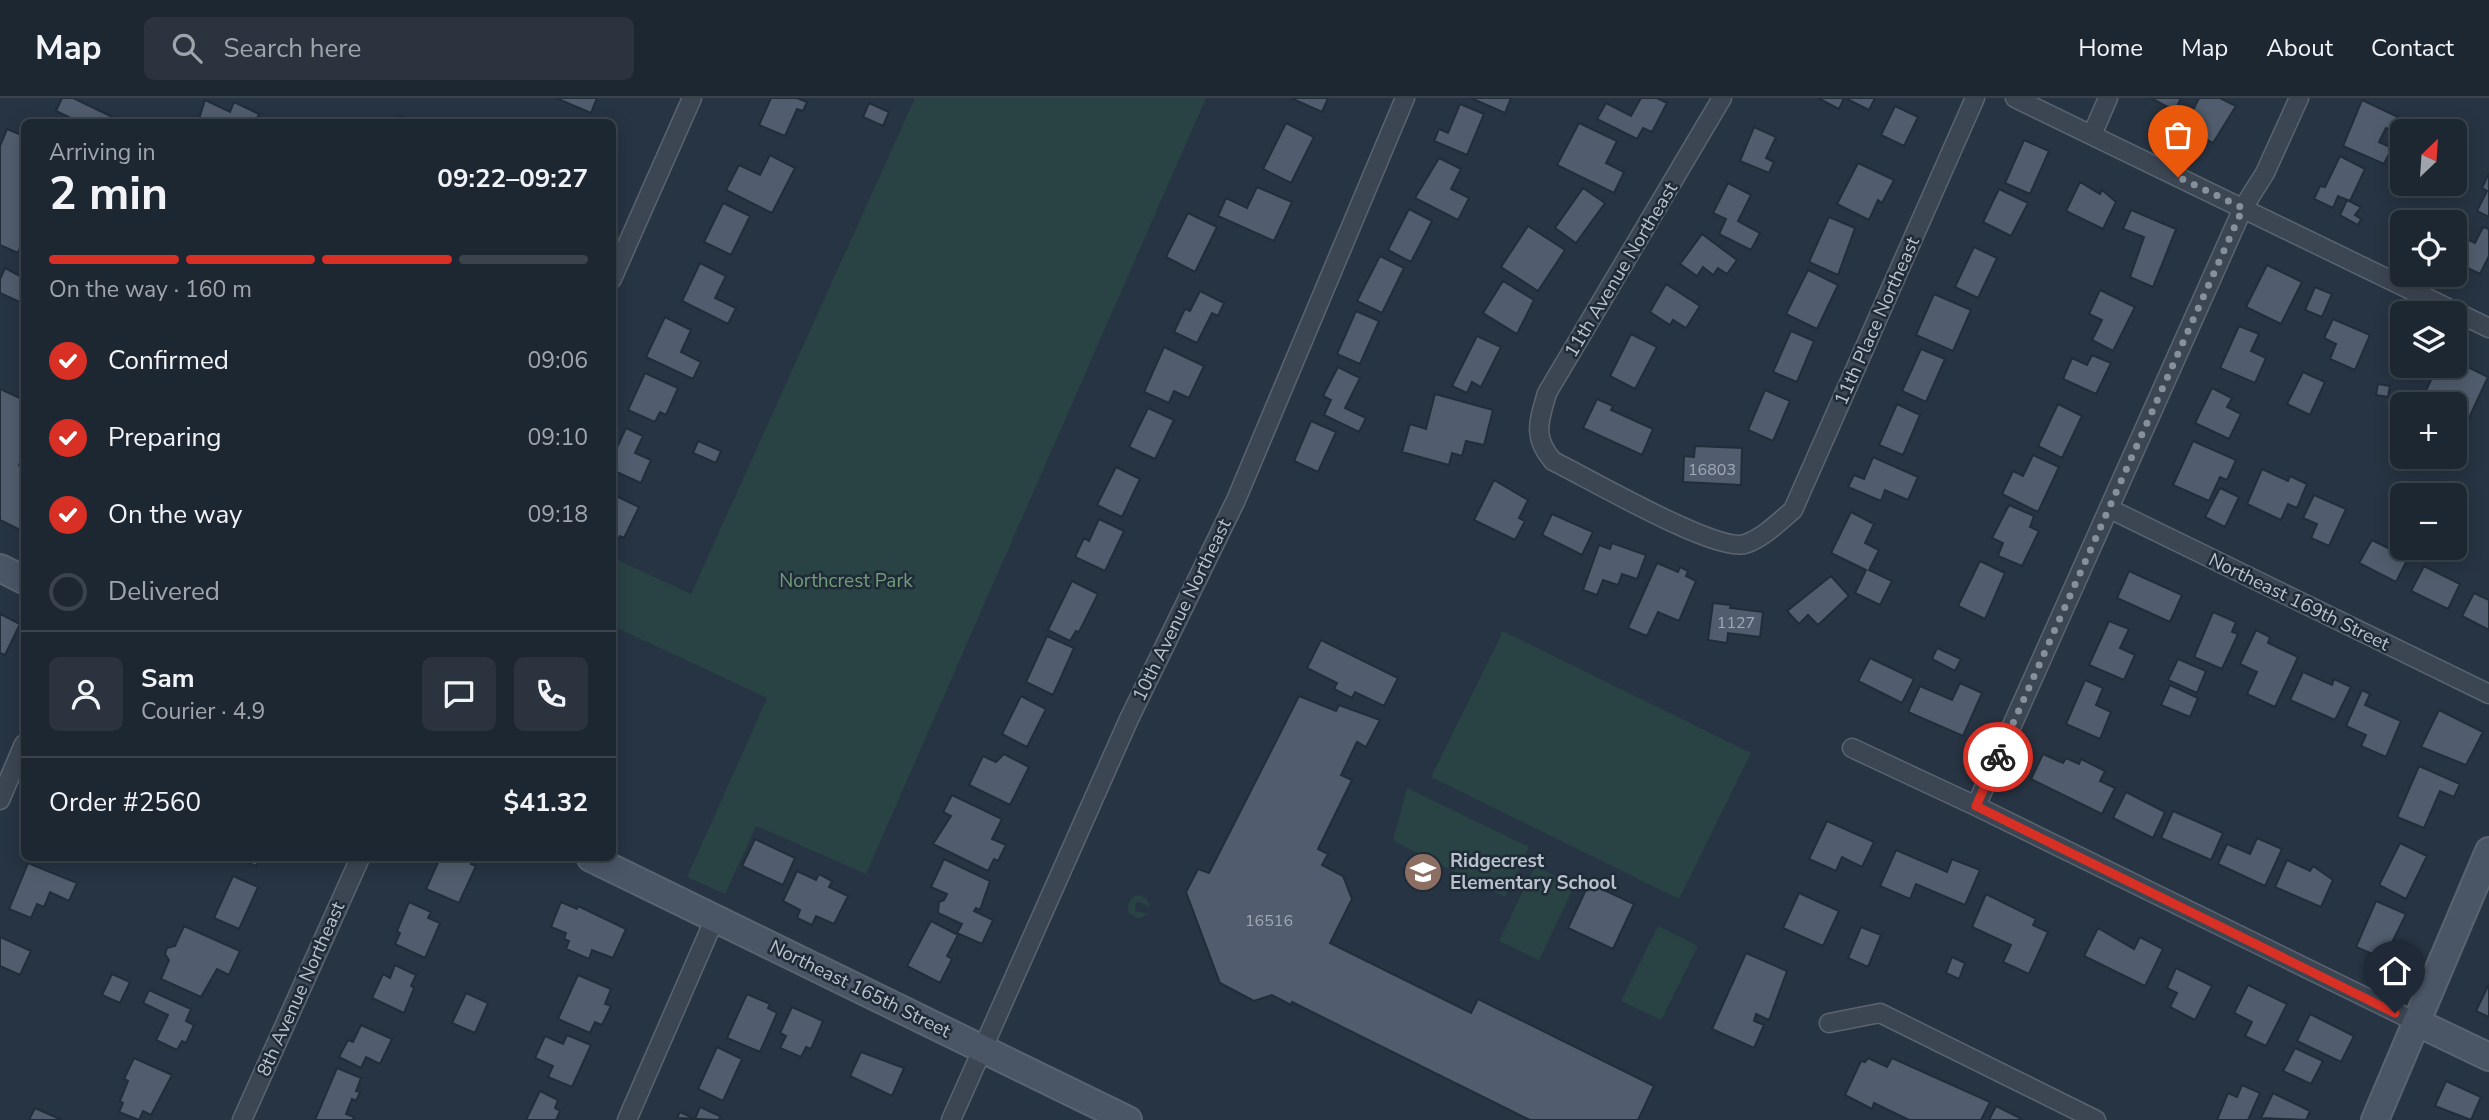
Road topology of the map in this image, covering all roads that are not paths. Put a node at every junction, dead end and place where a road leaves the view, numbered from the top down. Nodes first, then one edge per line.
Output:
1 (692, 98) edge
2 (1405, 98) edge
3 (1722, 98) edge
4 (1975, 98) edge
5 (2015, 98) edge
6 (2108, 98) edge
7 (2299, 98) edge
8 (2092, 135) junction
9 (2243, 208) junction
10 (616, 270) edge
11 (2489, 328) edge
12 (2109, 509) junction
13 (1765, 533) joint
14 (0, 568) edge
15 (21, 578) edge
16 (2489, 694) edge
17 (1852, 748) dead end
18 (21, 751) edge
19 (0, 800) edge
20 (1976, 806) junction
21 (2489, 851) edge
22 (359, 861) edge
23 (597, 861) edge
24 (715, 918) junction
25 (2416, 1022) junction
26 (1829, 1023) dead end
27 (984, 1049) junction
28 (2489, 1057) edge
29 (242, 1120) edge
30 (626, 1120) edge
31 (951, 1120) edge
32 (1128, 1120) edge
33 (2096, 1120) edge
34 (2375, 1120) edge

1 - 10 street
2 - 27 street, 10th Avenue Northeast
3 - 13 street, 11th Avenue Northeast
4 - 13 street, 11th Place Northeast
5 - 8 street
6 - 8 street
7 - 9 street
8 - 9 street
9 - 11 street
9 - 12 street
12 - 16 street, Northeast 169th Street
12 - 20 street
14 - 15 street
17 - 20 street
18 - 19 street
20 - 25 street
21 - 25 street
22 - 29 street, 8th Avenue Northeast
23 - 24 street, Northeast 165th Street
24 - 27 street, Northeast 165th Street
24 - 30 street
25 - 28 street
25 - 34 street
26 - 33 street
27 - 31 street, 10th Avenue Northeast
27 - 32 street, Northeast 165th Street

